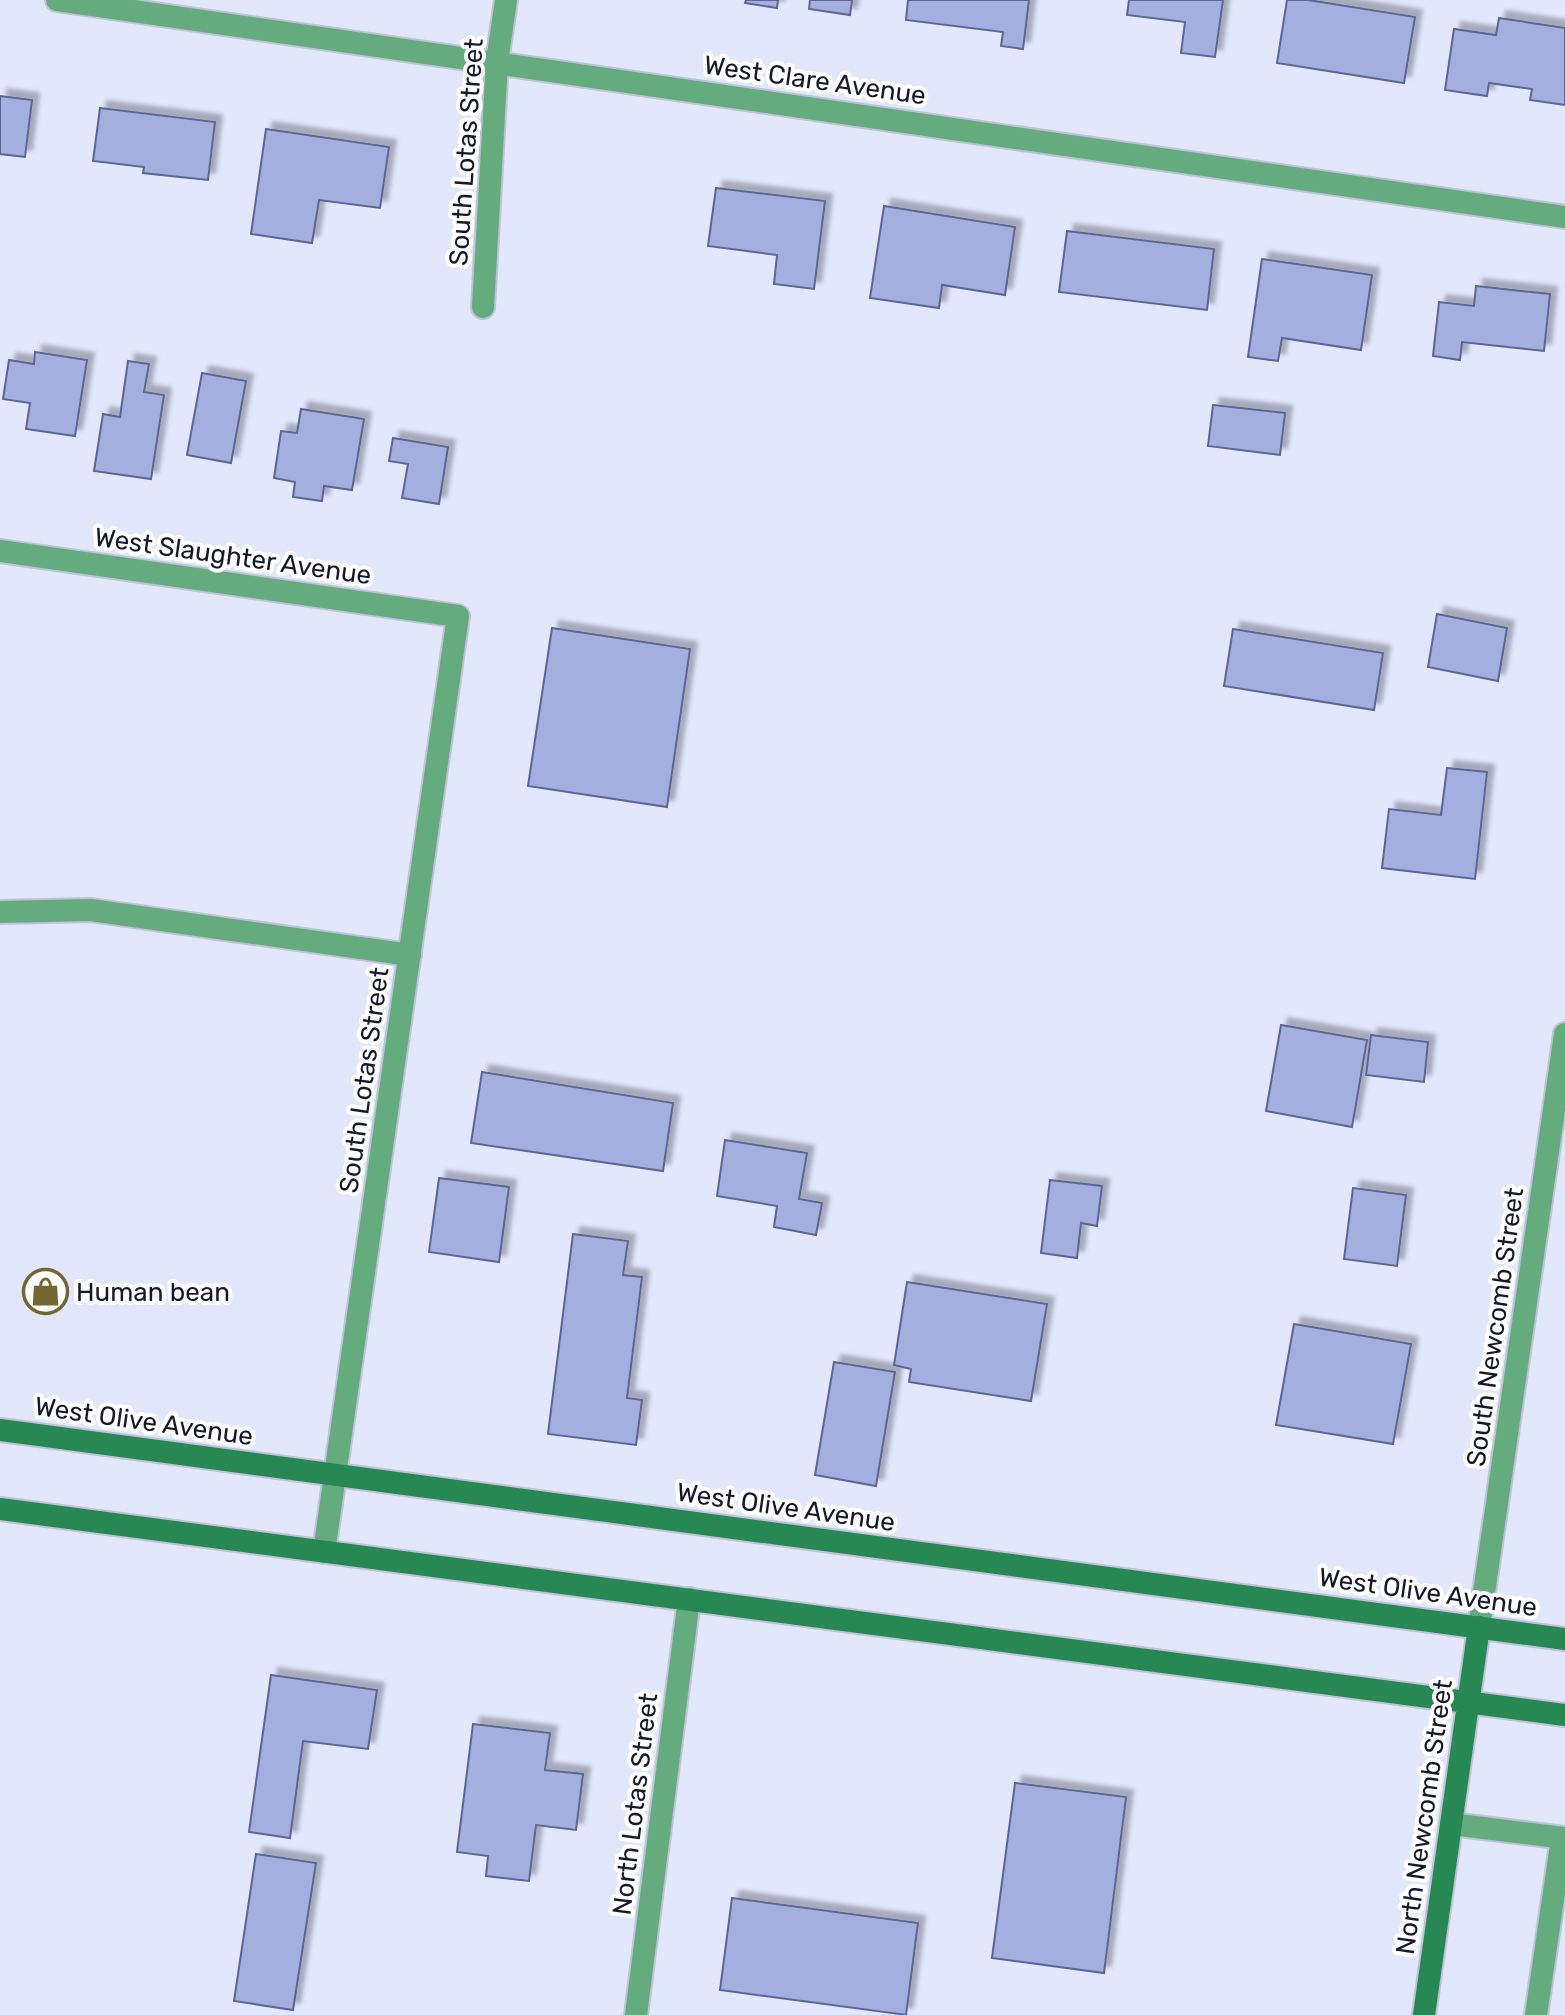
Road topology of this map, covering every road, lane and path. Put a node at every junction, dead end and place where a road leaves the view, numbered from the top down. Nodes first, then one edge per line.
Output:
1 (57, 0) edge
2 (506, 0) edge
3 (497, 62) junction
4 (1565, 217) edge
5 (483, 307) dead end
6 (0, 551) edge
7 (458, 616) joint
8 (0, 912) edge
9 (410, 955) junction
10 (1565, 1034) edge
11 (0, 1430) edge
12 (335, 1475) junction
13 (0, 1509) edge
14 (324, 1552) junction
15 (689, 1599) junction
16 (1479, 1627) junction
17 (1565, 1639) edge
18 (1469, 1702) junction
19 (1565, 1715) edge
20 (1451, 1824) junction
21 (1564, 1838) edge
22 (636, 2015) edge
23 (1424, 2015) edge
24 (1536, 2015) edge

1 - 3 street, West Clare Avenue
2 - 3 street, South Lotas Street
3 - 4 street, West Clare Avenue
3 - 5 street, South Lotas Street
6 - 7 street, West Slaughter Avenue
7 - 9 street, South Lotas Street
8 - 9 street
9 - 12 street, South Lotas Street
10 - 16 street, South Newcomb Street
11 - 12 main road, West Olive Avenue
12 - 14 street, South Lotas Street
12 - 16 main road, West Olive Avenue
13 - 14 main road
14 - 15 main road
15 - 18 main road
15 - 22 street, North Lotas Street
16 - 17 main road, West Olive Avenue
16 - 18 main road, North Newcomb Street
18 - 19 main road
18 - 20 main road, North Newcomb Street
20 - 21 street
20 - 23 main road, North Newcomb Street
21 - 24 street

